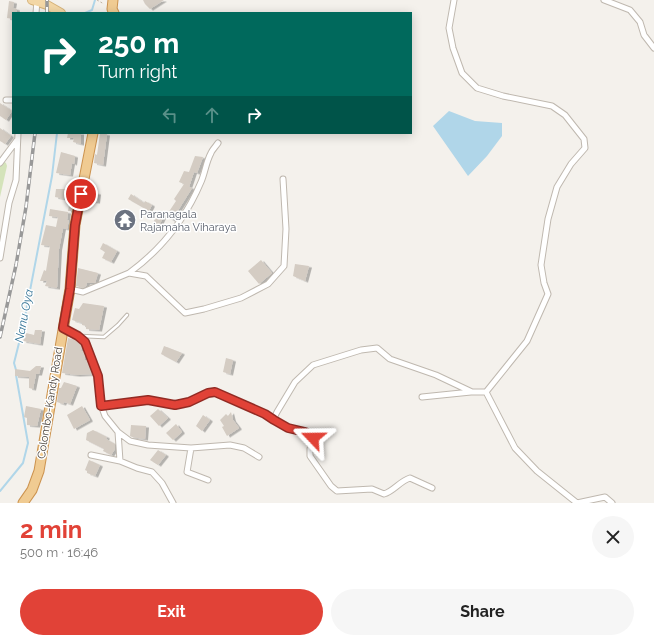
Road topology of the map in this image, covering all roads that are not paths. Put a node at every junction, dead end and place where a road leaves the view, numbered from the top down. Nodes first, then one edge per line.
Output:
1 (454, 0) edge
2 (604, 0) edge
3 (34, 1) edge
4 (36, 12) edge
5 (59, 12) edge
6 (654, 48) edge
7 (6, 100) dead end
8 (12, 100) edge
9 (93, 134) edge
10 (18, 136) edge
11 (218, 143) dead end
12 (0, 164) edge
13 (283, 179) dead end
14 (0, 256) edge
15 (129, 273) junction
16 (70, 289) junction
17 (127, 315) dead end
18 (63, 328) junction
19 (78, 336) junction
20 (472, 392) junction
21 (486, 392) junction
22 (422, 397) dead end
23 (101, 406) junction
24 (274, 420) junction
25 (118, 432) junction
26 (190, 448) junction
27 (90, 455) dead end
28 (259, 457) dead end
29 (120, 461) junction
30 (208, 480) dead end
31 (432, 488) dead end
32 (23, 503) edge
33 (173, 503) edge
34 (612, 503) edge

1 - 21 street
2 - 6 street
3 - 4 street
3 - 5 main road
7 - 8 street
9 - 16 highway, Colombo-Kandy Road
10 - 12 street
10 - 14 street
11 - 15 street
13 - 15 street
15 - 16 street
16 - 18 highway, Colombo-Kandy Road
17 - 19 lane
18 - 19 street
18 - 32 highway, Colombo-Kandy Road
19 - 23 street
20 - 21 street
20 - 22 street
20 - 24 street
21 - 34 street
23 - 24 street
23 - 25 street
24 - 31 street
25 - 26 street
25 - 29 street
26 - 28 street
26 - 30 street
27 - 29 street
29 - 33 street

